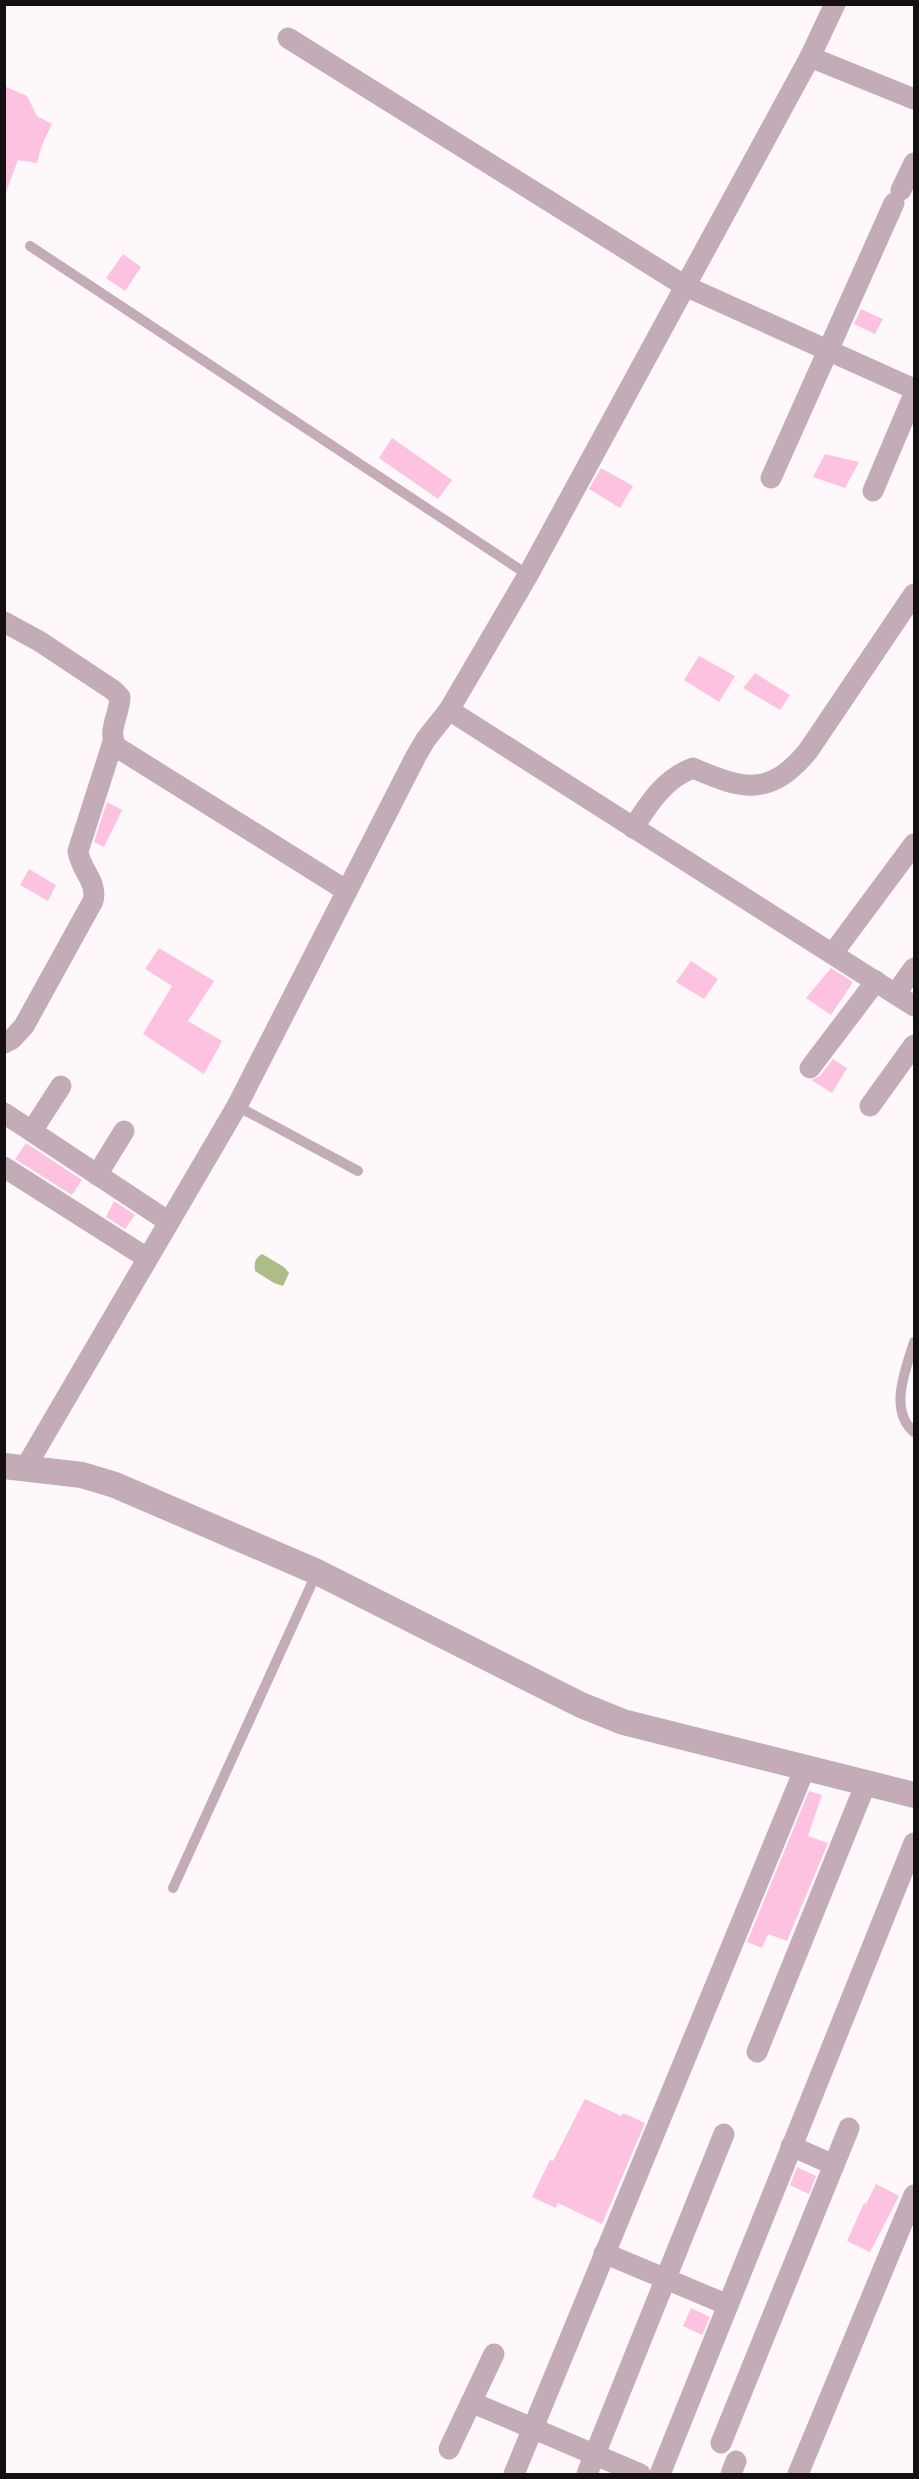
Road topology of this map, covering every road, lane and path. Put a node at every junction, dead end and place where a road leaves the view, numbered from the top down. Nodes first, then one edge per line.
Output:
1 (835, 4) edge
2 (288, 38) dead end
3 (810, 57) junction
4 (915, 99) edge
5 (915, 163) edge
6 (30, 246) dead end
7 (685, 286) junction
8 (829, 350) junction
9 (915, 389) edge
10 (915, 394) edge
11 (771, 478) dead end
12 (873, 490) dead end
13 (528, 575) junction
14 (915, 594) edge
15 (4, 622) edge
16 (449, 710) junction
17 (113, 742) junction
18 (633, 828) junction
19 (915, 844) edge
20 (347, 891) junction
21 (833, 953) junction
22 (915, 968) edge
23 (876, 981) junction
24 (896, 993) junction
25 (915, 1006) edge
26 (4, 1043) edge
27 (915, 1045) edge
28 (810, 1068) dead end
29 (61, 1086) dead end
30 (237, 1106) junction
31 (870, 1106) dead end
32 (4, 1113) edge
33 (32, 1131) junction
34 (124, 1131) dead end
35 (4, 1167) edge
36 (358, 1171) dead end
37 (97, 1175) junction
38 (169, 1222) junction
39 (147, 1258) junction
40 (915, 1342) edge
41 (915, 1432) edge
42 (14, 1468) edge
43 (317, 1572) junction
44 (805, 1768) junction
45 (866, 1783) junction
46 (915, 1795) edge
47 (915, 1843) edge
48 (173, 1888) dead end
49 (757, 2052) dead end
50 (849, 2128) dead end
51 (724, 2134) dead end
52 (791, 2146) junction
53 (834, 2165) junction
54 (915, 2196) edge
55 (604, 2253) junction
56 (666, 2279) junction
57 (728, 2305) junction
58 (494, 2354) dead end
59 (471, 2402) junction
60 (533, 2429) junction
61 (721, 2443) dead end
62 (449, 2449) dead end
63 (591, 2465) edge
64 (514, 2475) edge
65 (640, 2475) edge
66 (660, 2475) edge
67 (798, 2475) edge

1 - 3 street
2 - 7 street
3 - 4 street
3 - 7 street
5 - 8 street
6 - 13 lane
7 - 8 street
7 - 13 street
8 - 9 street
8 - 11 street
10 - 12 street
13 - 16 street
14 - 18 street
15 - 17 street
16 - 18 street
16 - 20 street
17 - 20 street
17 - 26 street
18 - 21 street
19 - 21 street
20 - 30 street
21 - 23 street
22 - 24 street
23 - 24 street
23 - 28 street
24 - 25 street
27 - 31 street
29 - 33 street
30 - 36 lane
30 - 38 street
32 - 33 street
33 - 37 street
34 - 37 street
35 - 39 street
37 - 38 street
38 - 39 street
39 - 42 street
40 - 41 lane
42 - 43 street
43 - 44 street
43 - 48 lane
44 - 45 street
44 - 55 street
45 - 46 street
45 - 49 street
47 - 52 street
50 - 53 street
51 - 56 street
52 - 53 street
52 - 57 street
53 - 61 street
54 - 67 street
55 - 56 street
55 - 60 street
56 - 57 street
56 - 63 street
57 - 66 street
58 - 59 street
59 - 60 street
59 - 62 street
60 - 63 street
60 - 64 street
63 - 65 street

